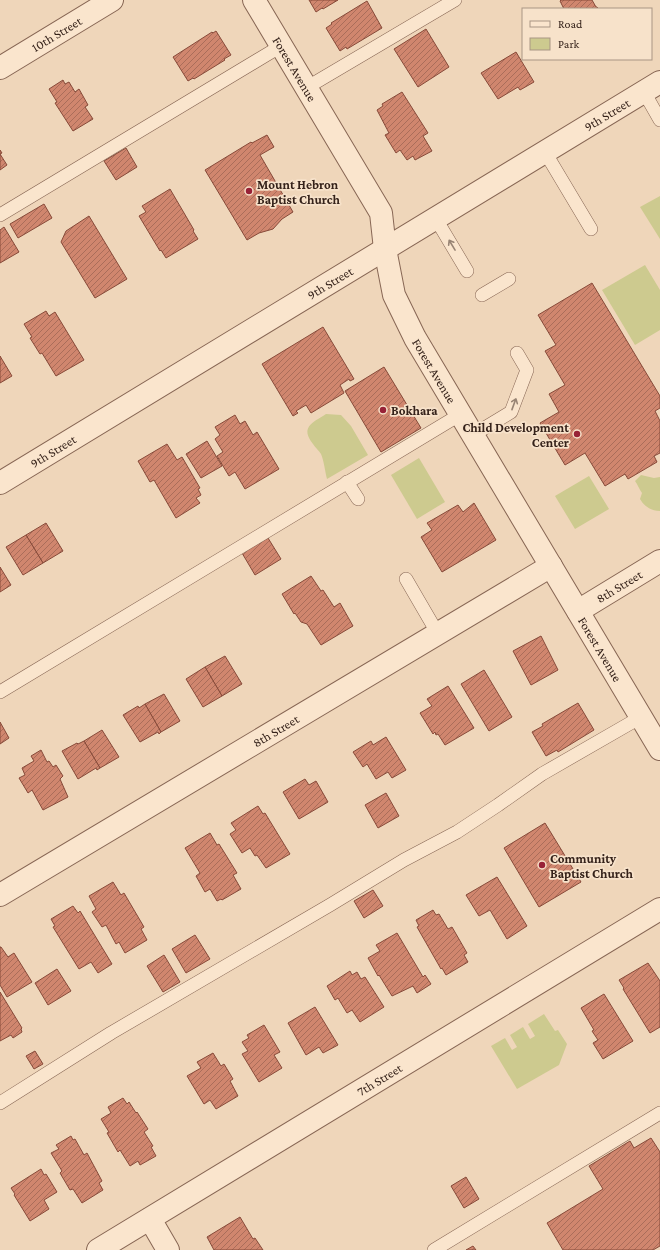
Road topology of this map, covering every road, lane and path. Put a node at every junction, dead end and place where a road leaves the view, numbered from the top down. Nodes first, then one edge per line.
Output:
1 (112, 0) edge
2 (254, 0) edge
3 (456, 0) edge
4 (281, 46) junction
5 (0, 68) edge
6 (652, 87) edge
7 (306, 88) junction
8 (660, 120) edge
9 (545, 152) junction
10 (0, 215) edge
11 (436, 219) junction
12 (591, 229) dead end
13 (385, 249) junction
14 (467, 271) dead end
15 (509, 279) dead end
16 (482, 295) dead end
17 (516, 354) dead end
18 (460, 414) junction
19 (473, 435) junction
20 (347, 482) junction
21 (0, 484) edge
22 (358, 499) dead end
23 (660, 561) edge
24 (551, 566) junction
25 (406, 580) dead end
26 (578, 611) junction
27 (438, 634) junction
28 (0, 692) edge
29 (641, 717) junction
30 (660, 749) edge
31 (0, 895) edge
32 (660, 909) edge
33 (0, 1103) edge
34 (660, 1113) edge
35 (150, 1219) junction
36 (98, 1250) edge
37 (168, 1250) edge
38 (434, 1250) edge

1 - 5 street, 10th Street
2 - 4 street, Forest Avenue
3 - 7 lane
4 - 7 street, Forest Avenue
4 - 10 lane
6 - 8 lane
6 - 9 street, 9th Street
7 - 13 street, Forest Avenue
9 - 11 street, 9th Street
9 - 12 lane
11 - 13 street, 9th Street
14 -> 11 lane
13 - 18 street, Forest Avenue
13 - 21 street, 9th Street
15 - 16 lane
19 -> 17 lane
18 - 19 street, Forest Avenue
18 - 20 lane
19 - 24 street, Forest Avenue
20 - 22 lane
20 - 28 lane
23 - 26 street, 8th Street
24 - 26 street, Forest Avenue
24 - 27 street, 8th Street
25 - 27 lane
26 - 29 street, Forest Avenue
27 - 31 street, 8th Street
29 - 30 street, Forest Avenue
29 - 33 lane
32 - 35 street, 7th Street
34 - 38 lane
35 - 36 street, 7th Street
35 - 37 street

